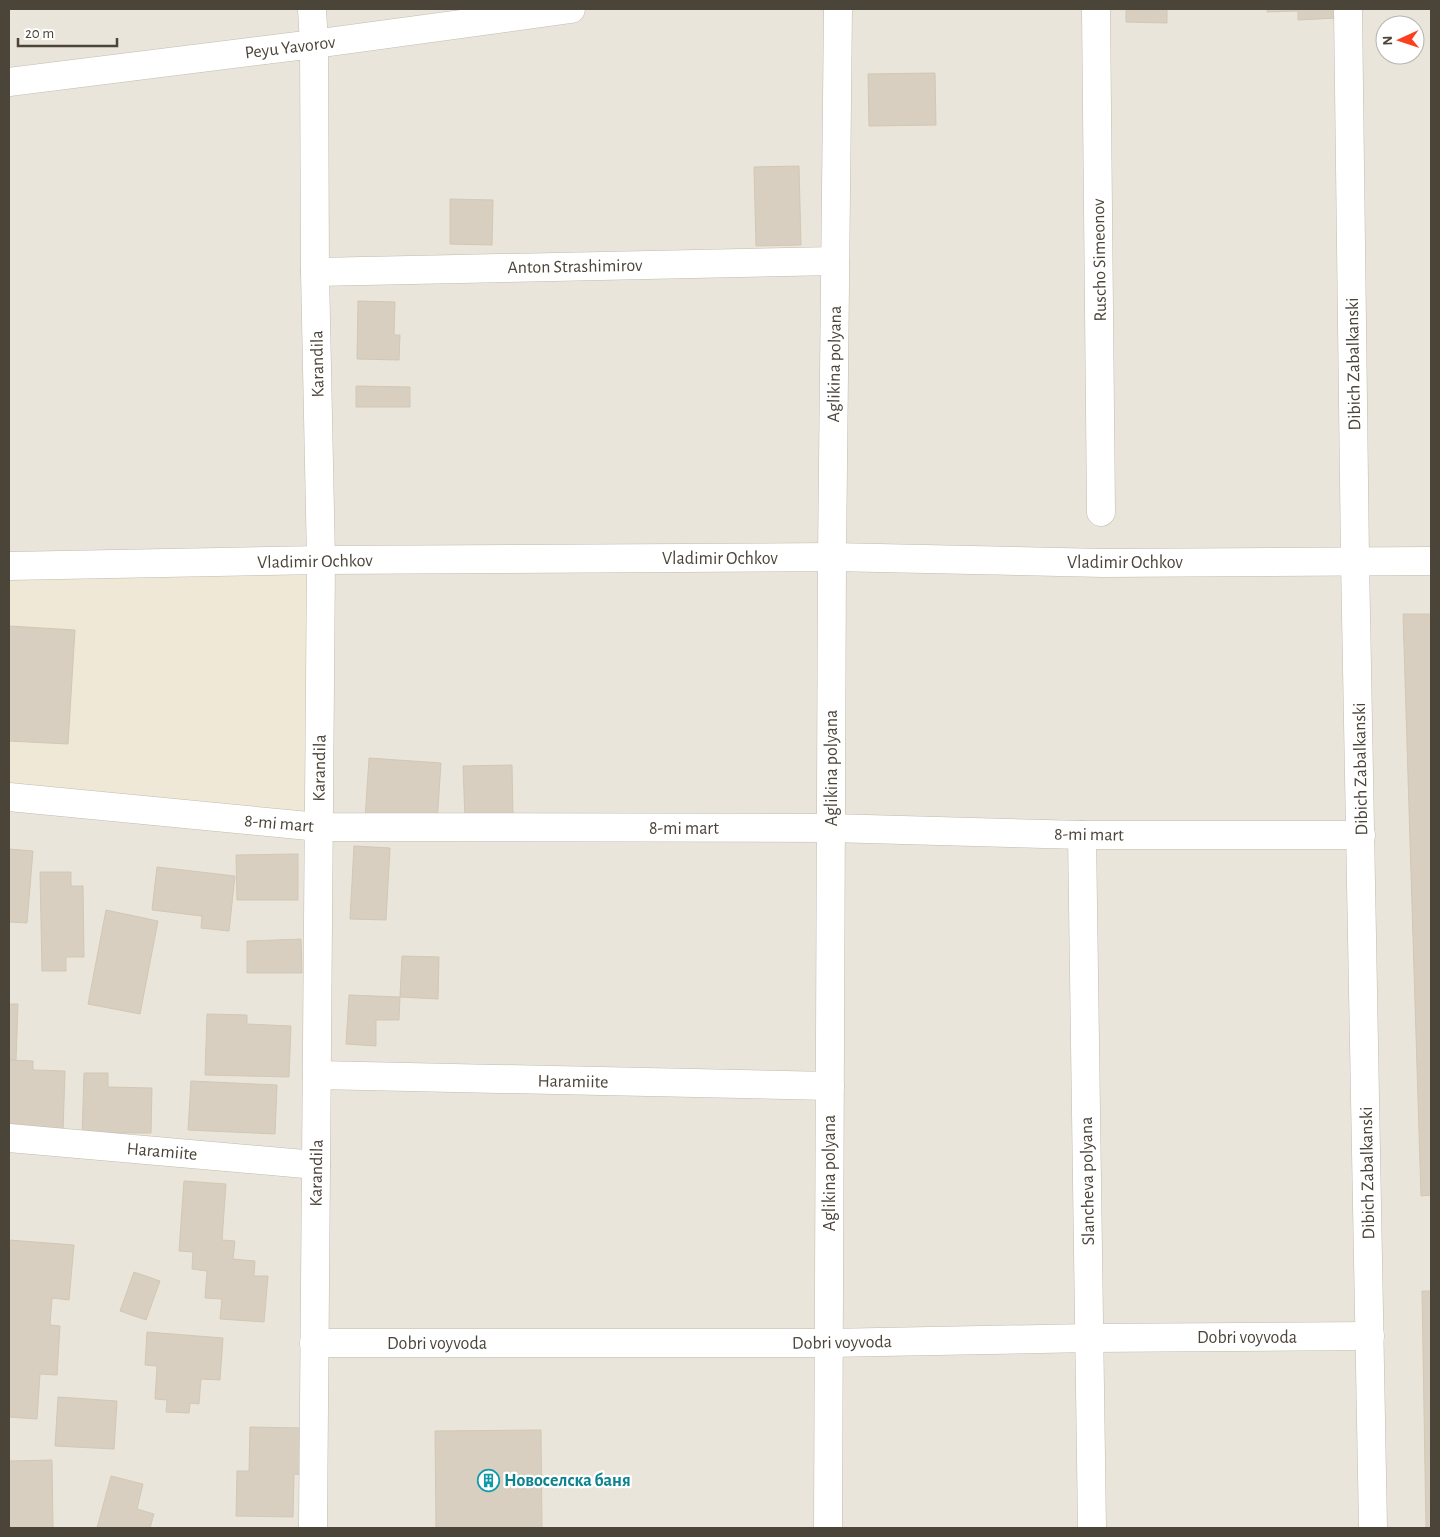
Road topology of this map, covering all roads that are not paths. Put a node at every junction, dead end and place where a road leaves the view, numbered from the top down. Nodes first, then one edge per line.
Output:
1 (312, 9) edge
2 (569, 9) edge
3 (838, 9) edge
4 (1096, 9) edge
5 (1348, 9) edge
6 (314, 44) junction
7 (9, 82) edge
8 (835, 261) junction
9 (315, 272) junction
10 (1101, 512) dead end
11 (832, 557) junction
12 (321, 560) junction
13 (1355, 560) junction
14 (1431, 561) edge
15 (9, 566) edge
16 (9, 797) edge
17 (319, 827) junction
18 (831, 828) junction
19 (1082, 835) junction
20 (1361, 835) junction
21 (317, 1075) junction
22 (830, 1086) junction
23 (9, 1138) edge
24 (316, 1165) junction
25 (1370, 1336) junction
26 (1090, 1338) junction
27 (314, 1343) junction
28 (828, 1343) junction
29 (313, 1528) edge
30 (828, 1528) edge
31 (1092, 1528) edge
32 (1373, 1528) edge

1 - 6 street, Karandila
2 - 6 street, Peyu Yavorov
3 - 8 street, Aglikina polyana
4 - 10 street, Ruscho Simeonov
5 - 13 street, Dibich Zabalkanski
6 - 7 street, Peyu Yavorov
6 - 9 street, Karandila
8 - 9 street, Anton Strashimirov
8 - 11 street, Aglikina polyana
9 - 12 street, Karandila
11 - 12 street, Vladimir Ochkov
11 - 13 street, Vladimir Ochkov
11 - 18 street, Aglikina polyana
12 - 15 street, Vladimir Ochkov
12 - 17 street, Karandila
13 - 14 street, Vladimir Ochkov
13 - 20 street, Dibich Zabalkanski
16 - 17 street, 8-mi mart
17 - 18 street, 8-mi mart
17 - 21 street, Karandila
18 - 19 street, 8-mi mart
18 - 22 street, Aglikina polyana
19 - 20 street, 8-mi mart
19 - 26 street, Slancheva polyana
20 - 25 street, Dibich Zabalkanski
21 - 22 street, Haramiite
21 - 24 street, Karandila
22 - 28 street, Aglikina polyana
23 - 24 street, Haramiite
24 - 27 street, Karandila
25 - 26 street, Dobri voyvoda
25 - 32 street, Dibich Zabalkanski
26 - 28 street, Dobri voyvoda
26 - 31 street, Slancheva polyana
27 - 28 street, Dobri voyvoda
27 - 29 street, Karandila
28 - 30 street, Aglikina polyana

